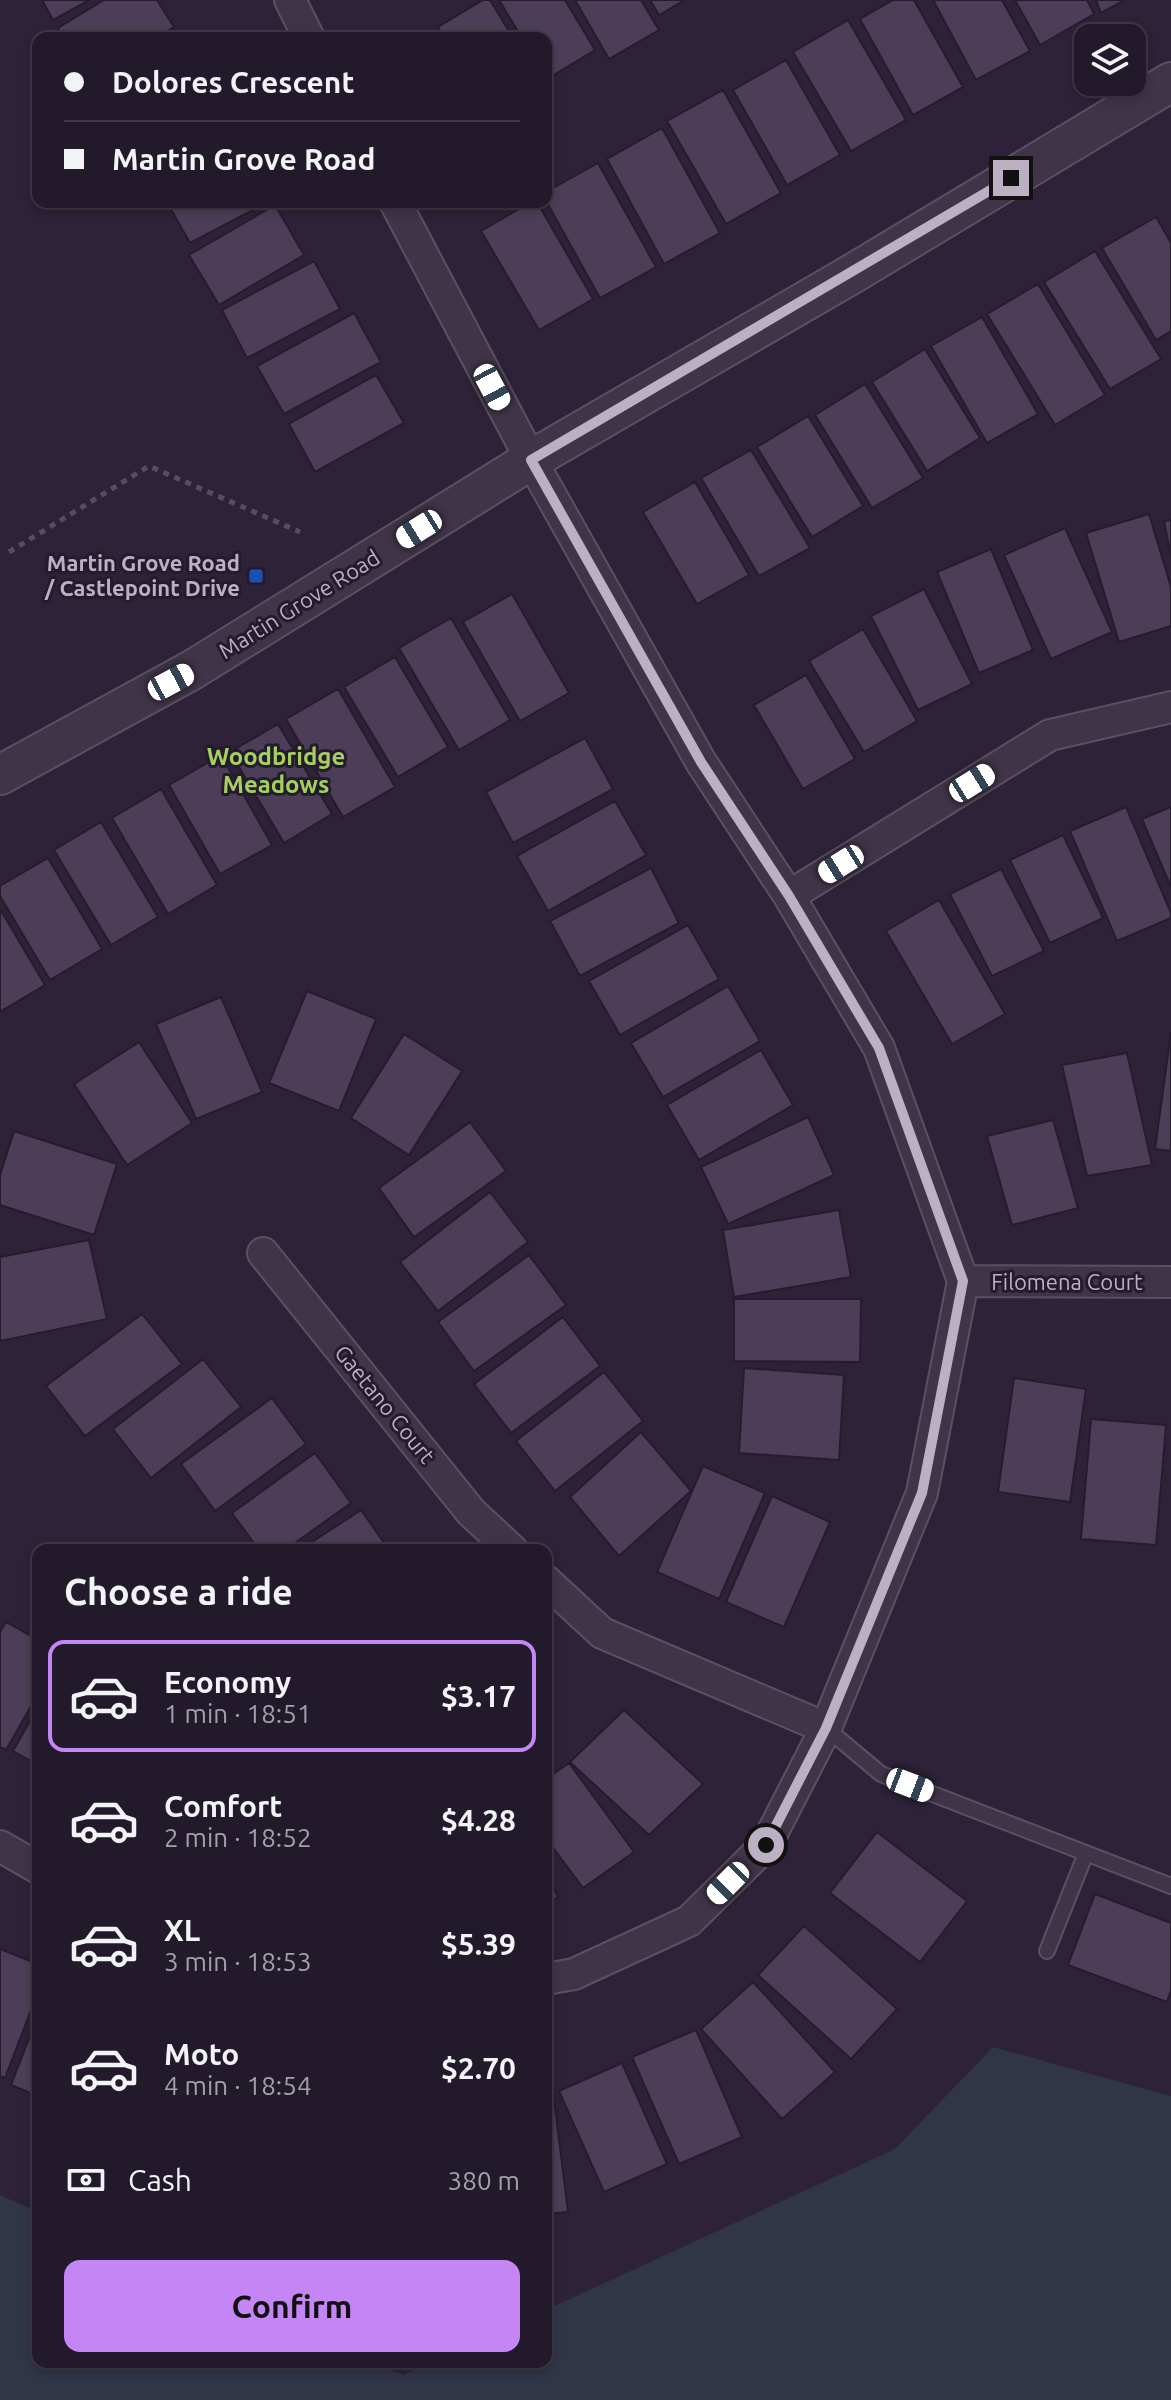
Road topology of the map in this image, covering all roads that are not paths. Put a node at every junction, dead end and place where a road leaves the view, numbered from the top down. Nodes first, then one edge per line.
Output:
1 (290, 0) edge
2 (306, 32) edge
3 (1171, 82) edge
4 (398, 208) edge
5 (531, 460) junction
6 (1171, 707) edge
7 (0, 775) edge
8 (789, 896) junction
9 (263, 1253) dead end
10 (963, 1281) junction
11 (1171, 1282) edge
12 (506, 1544) edge
13 (552, 1587) edge
14 (826, 1728) junction
15 (0, 1846) edge
16 (1086, 1853) junction
17 (32, 1865) edge
18 (1171, 1886) edge
19 (1047, 1951) dead end
20 (552, 1978) edge

1 - 2 street
3 - 5 street, Martin Grove Road
4 - 5 street
5 - 7 street, Martin Grove Road
5 - 8 street
6 - 8 street
8 - 10 street
9 - 12 street, Gaetano Court
10 - 11 street, Filomena Court
10 - 14 street
13 - 14 street
14 - 16 lane
14 - 20 street
15 - 17 street
16 - 18 lane
16 - 19 lane

